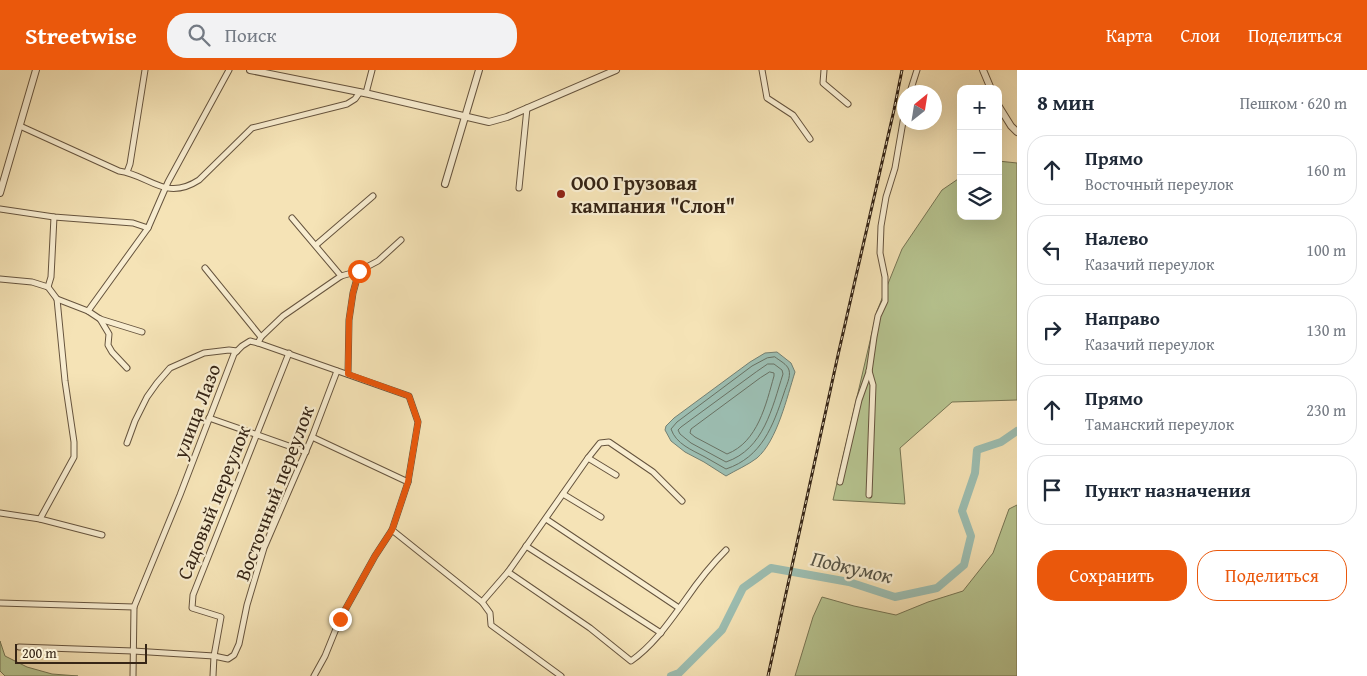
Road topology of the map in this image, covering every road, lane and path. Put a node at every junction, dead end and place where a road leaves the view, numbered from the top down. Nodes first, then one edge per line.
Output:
1 (36, 70) edge
2 (145, 70) edge
3 (229, 70) edge
4 (250, 70) edge
5 (372, 70) edge
6 (479, 70) edge
7 (616, 70) edge
8 (762, 70) edge
9 (824, 70) edge
10 (917, 70) edge
11 (983, 70) edge
12 (277, 73) edge
13 (912, 85) edge
14 (989, 85) edge
15 (363, 93) junction
16 (848, 104) dead end
17 (526, 108) junction
18 (1002, 112) edge
19 (465, 117) junction
20 (20, 126) junction
21 (902, 130) edge
22 (1017, 132) edge
23 (810, 139) dead end
24 (127, 172) junction
25 (445, 184) dead end
26 (166, 187) junction
27 (518, 188) dead end
28 (0, 193) edge
29 (373, 196) dead end
30 (0, 209) edge
31 (54, 217) junction
32 (292, 218) dead end
33 (148, 228) junction
34 (401, 240) dead end
35 (316, 246) junction
36 (205, 268) dead end
37 (359, 271) junction
38 (342, 276) junction
39 (0, 279) edge
40 (48, 287) junction
41 (58, 299) junction
42 (88, 311) junction
43 (100, 318) junction
44 (142, 332) dead end
45 (261, 337) junction
46 (258, 343) junction
47 (237, 351) junction
48 (289, 353) junction
49 (126, 368) dead end
50 (337, 371) junction
51 (869, 371) junction
52 (348, 374) junction
53 (209, 418) junction
54 (256, 435) junction
55 (312, 438) junction
56 (127, 443) dead end
57 (306, 452) junction
58 (588, 458) junction
59 (616, 475) dead end
60 (408, 482) junction
61 (840, 482) dead end
62 (562, 494) junction
63 (869, 495) dead end
64 (682, 501) dead end
65 (0, 513) edge
66 (601, 517) dead end
67 (40, 519) junction
68 (546, 519) junction
69 (392, 530) junction
70 (102, 535) dead end
71 (526, 546) junction
72 (726, 550) dead end
73 (508, 572) junction
74 (482, 602) junction
75 (0, 603) edge
76 (134, 607) junction
77 (679, 608) junction
78 (661, 632) junction
79 (19, 647) dead end
80 (133, 651) junction
81 (214, 656) junction
82 (133, 676) edge
83 (212, 676) edge
84 (314, 676) edge
85 (561, 676) edge

1 - 20 street
2 - 24 street
3 - 26 street
4 - 12 street
5 - 15 street
6 - 19 street
7 - 17 street
8 - 23 street
9 - 16 street
10 - 13 street
11 - 14 street
12 - 15 street
15 - 19 street
15 - 26 street
17 - 19 street
17 - 27 street
18 - 22 street
19 - 25 street
20 - 24 street
20 - 28 street
21 - 51 street
24 - 26 street
26 - 33 street
29 - 35 street
30 - 31 street
31 - 33 street
31 - 40 street
32 - 35 street
33 - 42 street
34 - 37 street
35 - 38 street
36 - 45 street
37 - 38 street
37 - 52 street
38 - 45 street
39 - 40 street
40 - 41 street
41 - 42 street
41 - 67 street
42 - 43 street
43 - 44 street
43 - 49 street
45 - 46 street
46 - 47 street, улица Лазо
46 - 48 street
47 - 53 street, улица Лазо
47 - 56 street
48 - 50 street
48 - 54 street, Садовый переулок
50 - 52 street
50 - 55 street, Восточный переулок
51 - 61 street
51 - 63 street
52 - 60 street
53 - 54 street
53 - 76 street, улица Лазо
54 - 57 street
54 - 81 street, Садовый переулок
55 - 57 street, Восточный переулок
55 - 60 street
57 - 81 street, Восточный переулок
58 - 59 street
58 - 62 street
58 - 64 street
60 - 69 street
62 - 66 street
62 - 68 street
65 - 67 street
67 - 70 street
68 - 71 street
68 - 77 street
69 - 74 street
69 - 84 street
71 - 73 street
71 - 78 street
72 - 77 street
73 - 74 street
73 - 78 street
74 - 85 street
75 - 76 street
76 - 80 street, улица Лазо
77 - 78 street
79 - 80 street
80 - 81 street
80 - 82 street, улица Лазо
81 - 83 street, Садовый переулок

